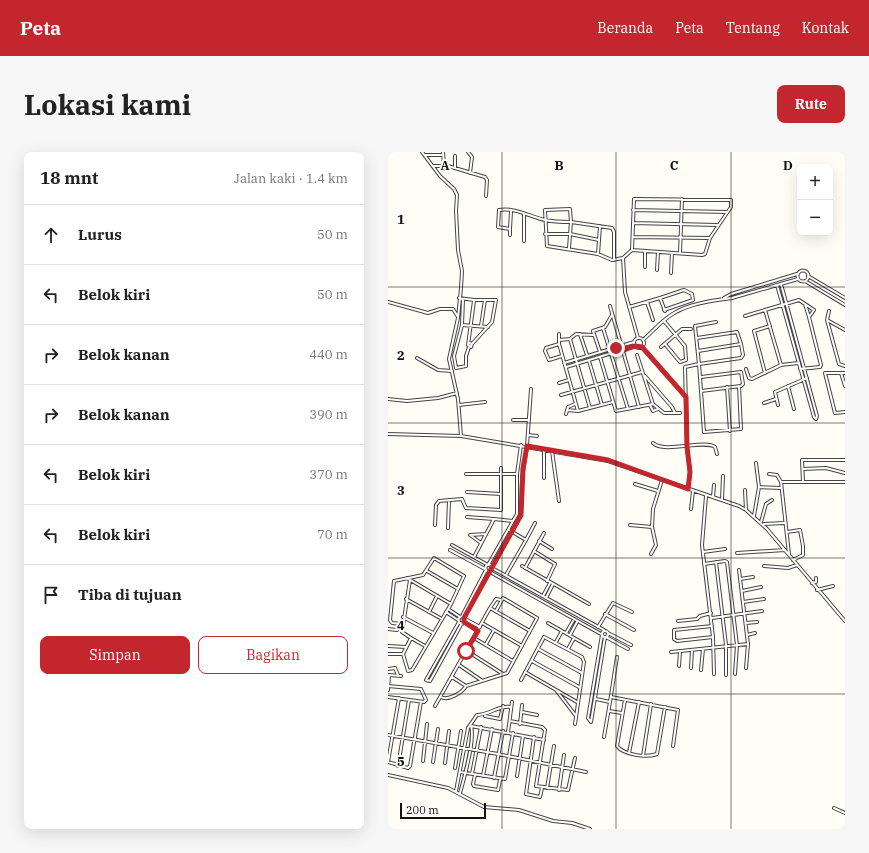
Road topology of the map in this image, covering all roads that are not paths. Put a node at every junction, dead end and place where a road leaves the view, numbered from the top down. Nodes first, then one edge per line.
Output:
1 (422, 152) edge
2 (468, 152) edge
3 (443, 153) edge
4 (425, 155) junction
5 (455, 156) dead end
6 (444, 165) junction
7 (433, 166) junction
8 (455, 168) junction
9 (470, 173) junction
10 (486, 196) dead end
11 (682, 199) junction
12 (633, 210) junction
13 (511, 211) junction
14 (681, 211) junction
15 (728, 212) junction
16 (524, 214) junction
17 (544, 220) junction
18 (571, 222) junction
19 (633, 224) junction
20 (681, 224) junction
21 (717, 224) junction
22 (600, 226) junction
23 (510, 229) junction
24 (545, 234) junction
25 (570, 234) junction
26 (510, 235) dead end
27 (633, 237) junction
28 (680, 238) junction
29 (710, 238) junction
30 (599, 240) junction
31 (524, 241) dead end
32 (569, 248) junction
33 (632, 250) junction
34 (645, 251) junction
35 (658, 252) junction
36 (672, 253) junction
37 (680, 253) junction
38 (598, 254) junction
39 (623, 259) junction
40 (614, 260) junction
41 (645, 267) dead end
42 (657, 270) dead end
43 (671, 272) dead end
44 (798, 274) junction
45 (808, 276) junction
46 (798, 279) junction
47 (805, 281) junction
48 (781, 284) junction
49 (777, 285) junction
50 (459, 298) junction
51 (660, 298) junction
52 (724, 298) junction
53 (845, 298) edge
54 (463, 299) junction
55 (474, 300) junction
56 (485, 300) junction
57 (388, 302) edge
58 (647, 302) junction
59 (805, 303) junction
60 (787, 304) junction
61 (782, 305) junction
62 (845, 305) edge
63 (610, 306) dead end
64 (629, 307) junction
65 (765, 310) junction
66 (829, 312) dead end
67 (612, 314) junction
68 (745, 316) dead end
69 (809, 317) junction
70 (458, 318) junction
71 (653, 320) dead end
72 (827, 320) junction
73 (664, 321) junction
74 (716, 322) dead end
75 (462, 325) junction
76 (471, 326) junction
77 (481, 326) junction
78 (770, 326) junction
79 (488, 327) junction
80 (604, 328) junction
81 (691, 329) dead end
82 (845, 330) edge
83 (559, 334) dead end
84 (580, 334) junction
85 (593, 335) junction
86 (675, 335) junction
87 (638, 338) junction
88 (697, 338) junction
89 (570, 339) junction
90 (559, 340) junction
91 (643, 340) junction
92 (634, 342) junction
93 (469, 343) junction
94 (472, 344) junction
95 (559, 344) junction
96 (665, 344) junction
97 (741, 344) junction
98 (623, 346) junction
99 (635, 346) junction
100 (469, 347) junction
101 (642, 347) junction
102 (661, 347) dead end
103 (610, 350) junction
104 (624, 350) junction
105 (698, 351) junction
106 (600, 352) junction
107 (612, 354) junction
108 (587, 355) junction
109 (637, 355) dead end
110 (562, 356) junction
111 (600, 357) junction
112 (417, 358) dead end
113 (576, 359) junction
114 (589, 361) junction
115 (564, 363) junction
116 (798, 363) junction
117 (577, 364) junction
118 (699, 364) junction
119 (781, 366) junction
120 (845, 366) edge
121 (566, 368) junction
122 (804, 368) junction
123 (746, 369) dead end
124 (800, 369) junction
125 (452, 371) junction
126 (642, 372) junction
127 (765, 373) junction
128 (841, 373) junction
129 (845, 373) edge
130 (631, 375) junction
131 (644, 375) junction
132 (700, 377) junction
133 (619, 378) junction
134 (807, 378) junction
135 (803, 379) junction
136 (569, 380) junction
137 (607, 381) junction
138 (559, 383) dead end
139 (596, 384) junction
140 (739, 386) junction
141 (788, 386) junction
142 (845, 386) edge
143 (727, 387) junction
144 (584, 388) junction
145 (531, 389) dead end
146 (572, 391) junction
147 (701, 391) junction
148 (457, 393) junction
149 (561, 395) dead end
150 (686, 397) junction
151 (388, 399) edge
152 (776, 399) junction
153 (485, 402) dead end
154 (613, 402) junction
155 (764, 403) dead end
156 (575, 404) junction
157 (651, 404) junction
158 (778, 404) dead end
159 (459, 405) junction
160 (602, 405) junction
161 (639, 407) junction
162 (590, 408) junction
163 (628, 409) junction
164 (658, 409) junction
165 (794, 409) dead end
166 (567, 410) junction
167 (578, 411) junction
168 (845, 412) edge
169 (675, 413) junction
170 (680, 413) dead end
171 (566, 414) dead end
172 (513, 420) dead end
173 (529, 420) junction
174 (730, 431) junction
175 (388, 434) edge
176 (528, 435) junction
177 (461, 436) junction
178 (537, 436) dead end
179 (653, 443) dead end
180 (521, 445) junction
181 (527, 446) junction
182 (687, 447) junction
183 (544, 449) junction
184 (552, 451) junction
185 (717, 454) dead end
186 (520, 458) junction
187 (524, 459) junction
188 (845, 460) edge
189 (756, 463) dead end
190 (501, 468) dead end
191 (518, 468) junction
192 (523, 468) junction
193 (803, 469) junction
194 (845, 473) edge
195 (466, 474) dead end
196 (517, 474) junction
197 (769, 474) dead end
198 (501, 475) junction
199 (722, 476) dead end
200 (544, 478) dead end
201 (662, 480) junction
202 (780, 482) junction
203 (803, 482) junction
204 (845, 482) edge
205 (635, 484) dead end
206 (714, 485) dead end
207 (759, 487) junction
208 (780, 488) junction
209 (688, 489) junction
210 (745, 490) dead end
211 (658, 491) junction
212 (693, 491) junction
213 (468, 492) dead end
214 (501, 494) junction
215 (706, 496) junction
216 (713, 497) junction
217 (450, 500) junction
218 (722, 500) junction
219 (772, 500) dead end
220 (559, 501) dead end
221 (517, 502) junction
222 (522, 502) junction
223 (690, 509) dead end
224 (746, 510) junction
225 (754, 516) junction
226 (467, 517) dead end
227 (494, 519) junction
228 (513, 521) junction
229 (761, 522) junction
230 (535, 523) dead end
231 (784, 523) junction
232 (763, 524) junction
233 (435, 525) dead end
234 (630, 525) dead end
235 (652, 527) junction
236 (448, 528) dead end
237 (509, 530) junction
238 (512, 532) junction
239 (787, 532) junction
240 (544, 533) dead end
241 (486, 534) junction
242 (526, 540) junction
243 (539, 541) junction
244 (481, 543) junction
245 (452, 545) dead end
246 (552, 548) dead end
247 (725, 549) dead end
248 (450, 550) dead end
249 (785, 550) junction
250 (534, 551) junction
251 (703, 552) junction
252 (737, 553) dead end
253 (651, 554) dead end
254 (789, 555) junction
255 (474, 557) junction
256 (793, 560) junction
257 (716, 562) junction
258 (704, 564) junction
259 (488, 565) junction
260 (797, 565) junction
261 (764, 566) dead end
262 (492, 567) junction
263 (485, 570) junction
264 (739, 570) dead end
265 (427, 571) junction
266 (490, 572) junction
267 (506, 575) junction
268 (752, 577) dead end
269 (407, 578) junction
270 (816, 578) dead end
271 (740, 579) junction
272 (410, 580) junction
273 (547, 581) junction
274 (550, 582) junction
275 (812, 583) junction
276 (553, 584) junction
277 (833, 586) dead end
278 (761, 587) dead end
279 (458, 589) junction
280 (817, 590) junction
281 (742, 591) junction
282 (437, 596) junction
283 (543, 596) junction
284 (546, 598) junction
285 (406, 599) junction
286 (764, 599) dead end
287 (501, 600) junction
288 (743, 602) junction
289 (451, 604) junction
290 (588, 604) dead end
291 (490, 608) junction
292 (448, 609) junction
293 (496, 611) junction
294 (762, 611) dead end
295 (429, 612) junction
296 (446, 612) junction
297 (632, 612) dead end
298 (711, 613) junction
299 (605, 614) junction
300 (744, 614) junction
301 (734, 615) junction
302 (403, 617) junction
303 (463, 617) junction
304 (722, 617) junction
305 (712, 618) junction
306 (442, 619) junction
307 (574, 620) junction
308 (459, 621) junction
309 (678, 621) dead end
310 (577, 622) junction
311 (757, 622) dead end
312 (845, 622) edge
313 (463, 623) junction
314 (482, 623) junction
315 (548, 623) dead end
316 (746, 623) junction
317 (403, 624) junction
318 (712, 626) junction
319 (480, 627) junction
320 (598, 627) junction
321 (388, 629) edge
322 (397, 630) dead end
323 (494, 630) junction
324 (604, 630) junction
325 (634, 630) dead end
326 (478, 631) junction
327 (530, 631) junction
328 (562, 631) junction
329 (433, 633) junction
330 (566, 633) junction
331 (608, 633) junction
332 (756, 633) dead end
333 (570, 635) junction
334 (602, 635) junction
335 (747, 635) junction
336 (606, 637) junction
337 (714, 637) junction
338 (411, 638) junction
339 (474, 638) junction
340 (574, 638) junction
341 (556, 642) junction
342 (486, 644) junction
343 (631, 644) dead end
344 (737, 644) junction
345 (748, 644) junction
346 (726, 645) junction
347 (388, 646) edge
348 (425, 646) junction
349 (522, 646) junction
350 (406, 647) junction
351 (590, 647) dead end
352 (714, 648) junction
353 (538, 649) junction
354 (568, 649) junction
355 (628, 649) dead end
356 (704, 649) junction
357 (692, 650) junction
358 (466, 651) junction
359 (671, 652) dead end
360 (680, 652) junction
361 (388, 654) edge
362 (402, 654) junction
363 (617, 657) dead end
364 (514, 661) junction
365 (532, 661) junction
366 (459, 665) junction
367 (679, 666) dead end
368 (691, 668) dead end
369 (746, 668) dead end
370 (388, 670) edge
371 (701, 670) dead end
372 (525, 672) junction
373 (582, 673) junction
374 (388, 674) edge
375 (503, 674) junction
376 (714, 674) dead end
377 (726, 674) dead end
378 (735, 674) dead end
379 (398, 675) junction
380 (402, 676) dead end
381 (452, 677) junction
382 (482, 680) junction
383 (521, 680) dead end
384 (388, 686) edge
385 (466, 686) junction
386 (579, 687) junction
387 (555, 689) junction
388 (388, 690) edge
389 (388, 697) edge
390 (441, 697) junction
391 (612, 697) junction
392 (400, 698) junction
393 (592, 698) junction
394 (596, 699) junction
395 (409, 700) junction
396 (625, 700) junction
397 (421, 702) junction
398 (512, 702) dead end
399 (578, 702) junction
400 (610, 702) junction
401 (639, 702) junction
402 (652, 704) junction
403 (522, 705) dead end
404 (434, 706) dead end
405 (503, 706) junction
406 (511, 707) junction
407 (665, 707) junction
408 (609, 711) junction
409 (522, 712) junction
410 (622, 714) junction
411 (537, 715) dead end
412 (484, 716) junction
413 (576, 716) junction
414 (510, 721) junction
415 (427, 724) dead end
416 (520, 724) junction
417 (574, 724) dead end
418 (471, 726) junction
419 (481, 727) junction
420 (438, 729) dead end
421 (492, 729) junction
422 (449, 731) dead end
423 (461, 731) dead end
424 (503, 731) junction
425 (508, 732) junction
426 (513, 733) junction
427 (388, 735) edge
428 (393, 736) junction
429 (523, 736) junction
430 (404, 737) junction
431 (534, 737) junction
432 (604, 737) dead end
433 (414, 739) junction
434 (544, 740) junction
435 (426, 741) junction
436 (436, 743) junction
437 (448, 745) junction
438 (554, 746) dead end
439 (673, 746) dead end
440 (389, 747) edge
441 (458, 747) junction
442 (464, 749) junction
443 (470, 749) junction
444 (476, 751) junction
445 (487, 752) junction
446 (629, 753) junction
447 (498, 754) junction
448 (564, 755) dead end
449 (643, 756) junction
450 (509, 757) junction
451 (575, 758) dead end
452 (388, 759) edge
453 (519, 760) junction
454 (423, 761) dead end
455 (529, 761) junction
456 (433, 762) dead end
457 (445, 763) dead end
458 (540, 763) junction
459 (550, 765) junction
460 (398, 766) junction
461 (561, 767) junction
462 (455, 768) dead end
463 (573, 769) junction
464 (460, 772) junction
465 (586, 772) dead end
466 (466, 773) junction
467 (473, 774) junction
468 (388, 775) edge
469 (483, 776) junction
470 (517, 776) dead end
471 (494, 778) junction
472 (500, 780) junction
473 (542, 788) junction
474 (547, 788) junction
475 (559, 790) junction
476 (456, 791) junction
477 (460, 793) junction
478 (834, 808) dead end
479 (845, 813) edge
480 (590, 829) edge

1 - 4 street
2 - 9 street
3 - 4 street
3 - 6 street
4 - 7 street
5 - 8 street
6 - 7 street
6 - 8 street
7 - 50 street
8 - 9 street
9 - 10 street
11 - 12 street
11 - 14 street
11 - 15 street
12 - 14 street
12 - 19 street
13 - 16 street
13 - 23 street
13 - 23 street
14 - 15 street
14 - 20 street
15 - 21 street
16 - 17 street
16 - 31 street
17 - 18 street
17 - 18 street
17 - 24 street
18 - 22 street
18 - 25 street
19 - 20 street
19 - 27 street
20 - 21 street
20 - 28 street
21 - 29 street
22 - 30 street
22 - 40 street
23 - 26 street
24 - 25 street
24 - 32 street
25 - 30 street
25 - 32 street
27 - 28 street
27 - 33 street
28 - 29 street
28 - 37 street
29 - 37 street
30 - 38 street
32 - 38 street
33 - 34 street
33 - 39 street
34 - 35 street
34 - 41 street
35 - 36 street
35 - 42 street
36 - 37 street
36 - 43 street
38 - 40 street
39 - 40 street
39 - 64 street
44 - 45 street
44 - 46 street
44 - 52 street
45 - 47 street
45 - 53 street
46 - 47 street
46 - 48 street
47 - 62 street
48 - 49 street
48 - 60 street
49 - 52 street
49 - 61 street
50 - 54 street
50 - 70 street
51 - 51 street
51 - 58 street
52 - 73 street
54 - 55 street
54 - 75 street
55 - 56 street
55 - 76 street
56 - 77 street
56 - 79 street
57 - 70 street
58 - 64 street
58 - 71 street
59 - 60 street
59 - 69 street
59 - 69 street
60 - 61 street
60 - 122 street
61 - 65 street
61 - 116 street
63 - 67 street
64 - 87 street
65 - 68 street
65 - 78 street
66 - 72 street
67 - 80 street
67 - 98 street
69 - 122 street
70 - 125 street
72 - 82 street
72 - 120 street
73 - 86 street
73 - 91 street
74 - 88 street
75 - 76 street
75 - 100 street
76 - 77 street
76 - 93 street
77 - 79 street
78 - 119 street
78 - 127 street
79 - 94 street
80 - 85 street
80 - 103 street
81 - 86 street
83 - 90 street
84 - 85 street
84 - 89 street
84 - 108 street
85 - 106 street
86 - 96 street
86 - 96 street
87 - 91 street
87 - 92 street
88 - 97 street
88 - 105 street
89 - 90 street
89 - 113 street
90 - 95 street
91 - 101 street
92 - 98 street
92 - 99 street
93 - 94 street
93 - 100 street
94 - 100 street
95 - 110 street
95 - 110 street
96 - 102 street
97 - 105 street
97 - 118 street
98 - 103 street
98 - 104 street
99 - 101 street
99 - 104 street
101 - 150 street
103 - 106 street
103 - 107 street
104 - 107 street
104 - 130 street
105 - 118 street
106 - 108 street
107 - 111 street
107 - 133 street
108 - 113 street
109 - 126 street
110 - 115 street
111 - 114 street
111 - 137 street
112 - 125 street
113 - 115 street
113 - 117 street
114 - 117 street
114 - 139 street
115 - 121 street
116 - 119 street
116 - 124 street
117 - 121 street
117 - 144 street
118 - 132 street
118 - 150 street
119 - 127 street
121 - 136 street
122 - 124 street
122 - 134 street
123 - 127 street
124 - 135 street
125 - 148 street
126 - 130 street
126 - 131 street
128 - 129 street
128 - 142 street
128 - 168 street
130 - 133 street
130 - 161 street
131 - 157 street
131 - 169 street
132 - 140 street
132 - 147 street
133 - 137 street
133 - 163 street
134 - 135 street
134 - 135 street
135 - 141 street
136 - 138 street
136 - 146 street
137 - 139 street
137 - 154 street
139 - 144 street
139 - 160 street
140 - 143 street
140 - 174 street
141 - 152 street
141 - 165 street
143 - 147 street
143 - 174 street
144 - 146 street
144 - 162 street
145 - 173 street
146 - 149 street
146 - 156 street
147 - 174 street
148 - 151 street
148 - 159 street
150 - 182 street
152 - 155 street
152 - 158 street
153 - 159 street
154 - 160 street
154 - 163 street
156 - 166 street
156 - 167 street
157 - 161 street
157 - 164 street
157 - 164 street
159 - 177 street
160 - 162 street
161 - 163 street
162 - 167 street
164 - 169 street
166 - 167 street
166 - 171 street
169 - 170 street
172 - 173 street
173 - 176 street
175 - 177 street
176 - 178 street
176 - 181 street
177 - 180 street
179 - 182 street
180 - 181 street
180 - 186 street
181 - 183 street
181 - 187 street
182 - 185 street
182 - 209 street
183 - 184 street
183 - 200 street
184 - 201 street
184 - 220 street
186 - 187 street
186 - 191 street
187 - 192 street
188 - 193 street
189 - 207 street
190 - 198 street
191 - 192 street
191 - 196 street
192 - 222 street
193 - 194 street
193 - 203 street
195 - 198 street
196 - 198 street
196 - 221 street
197 - 202 street
198 - 214 street
199 - 218 street
201 - 209 street
201 - 211 street
202 - 203 street
202 - 208 street
203 - 204 street
205 - 211 street
206 - 216 street
207 - 208 street
207 - 225 street
208 - 231 street
209 - 212 street
210 - 224 street
211 - 235 street
212 - 215 street
212 - 223 street
213 - 214 street
214 - 217 street
215 - 216 street
215 - 251 street
216 - 218 street
217 - 233 street
217 - 236 street
218 - 224 street
219 - 229 street
221 - 222 street
221 - 228 street
222 - 238 street
224 - 225 street
225 - 229 street
226 - 227 street
227 - 228 street
227 - 241 street
228 - 237 street
229 - 232 street
230 - 242 street
231 - 232 street
231 - 239 street
232 - 249 street
234 - 235 street
235 - 253 street
237 - 238 street
237 - 259 street
238 - 242 street
238 - 262 street
239 - 254 street
239 - 256 street
240 - 243 street
241 - 244 street
241 - 244 street
242 - 267 street
243 - 246 street
243 - 250 street
244 - 255 street
245 - 255 street
247 - 251 street
248 - 263 street
249 - 252 street
249 - 254 street
250 - 273 street
250 - 273 street
251 - 258 street
254 - 256 street
255 - 259 street
256 - 260 street
257 - 258 street
257 - 301 street
257 - 304 street
258 - 298 street
259 - 262 street
259 - 263 street
260 - 261 street
260 - 275 street
262 - 266 street
262 - 267 street
263 - 266 street
263 - 303 street
264 - 271 street
265 - 269 street
265 - 279 street
265 - 279 street
266 - 303 street
266 - 307 street
267 - 283 street
268 - 271 street
269 - 272 street
269 - 317 street
270 - 275 street
271 - 281 street
272 - 282 street
272 - 285 street
273 - 274 street
274 - 276 street
274 - 283 street
275 - 280 street
276 - 284 street
276 - 290 street
277 - 280 street
278 - 281 street
279 - 289 street
280 - 312 street
281 - 288 street
282 - 289 street
282 - 295 street
283 - 284 street
284 - 320 street
285 - 295 street
285 - 302 street
286 - 288 street
287 - 291 street
287 - 293 street
287 - 327 street
288 - 300 street
289 - 292 street
291 - 293 street
291 - 314 street
292 - 296 street
292 - 303 street
293 - 327 street
294 - 300 street
295 - 306 street
296 - 306 street
296 - 308 street
297 - 299 street
298 - 305 street
298 - 309 street
299 - 320 street
299 - 325 street
300 - 301 street
300 - 316 street
301 - 304 street
301 - 344 street
302 - 317 street
302 - 329 street
303 - 308 street
303 - 313 street
303 - 319 street
304 - 305 street
304 - 346 street
305 - 318 street
306 - 329 street
307 - 310 street
307 - 330 street
308 - 313 street
308 - 313 street
310 - 333 street
310 - 334 street
311 - 316 street
313 - 326 street
314 - 319 street
314 - 323 street
315 - 328 street
316 - 335 street
317 - 338 street
318 - 337 street
318 - 337 street
319 - 326 street
320 - 324 street
321 - 322 street
323 - 342 street
323 - 349 street
324 - 331 street
324 - 334 street
326 - 339 street
327 - 349 street
328 - 330 street
328 - 341 street
329 - 348 street
330 - 333 street
331 - 336 street
331 - 343 street
332 - 335 street
333 - 340 street
334 - 336 street
334 - 393 street
335 - 345 street
336 - 355 street
336 - 394 street
337 - 352 street
338 - 348 street
338 - 350 street
339 - 342 street
339 - 358 street
340 - 351 street
340 - 354 street
341 - 353 street
341 - 354 street
342 - 364 street
344 - 345 street
344 - 346 street
344 - 378 street
345 - 369 street
346 - 352 street
346 - 377 street
347 - 350 street
348 - 362 street
349 - 364 street
350 - 362 street
352 - 356 street
352 - 376 street
353 - 365 street
353 - 373 street
354 - 373 street
356 - 357 street
356 - 371 street
357 - 360 street
357 - 368 street
358 - 366 street
358 - 375 street
359 - 360 street
360 - 367 street
361 - 362 street
363 - 391 street
364 - 375 street
365 - 372 street
365 - 386 street
366 - 381 street
366 - 382 street
370 - 379 street
372 - 383 street
372 - 387 street
373 - 386 street
374 - 379 street
374 - 384 street
375 - 382 street
379 - 380 street
381 - 385 street
381 - 390 street
382 - 385 street
384 - 388 street
384 - 397 street
385 - 390 street
386 - 399 street
387 - 399 street
387 - 413 street
389 - 392 street
390 - 404 street
391 - 396 street
391 - 400 street
392 - 395 street
392 - 428 street
393 - 394 street
393 - 394 street
394 - 400 street
395 - 397 street
395 - 430 street
396 - 401 street
396 - 410 street
397 - 433 street
398 - 406 street
399 - 413 street
400 - 408 street
401 - 402 street
401 - 446 street
402 - 407 street
402 - 449 street
403 - 409 street
405 - 406 street
405 - 412 street
405 - 412 street
406 - 414 street
407 - 439 street
407 - 449 street
408 - 410 street
408 - 432 street
409 - 411 street
409 - 416 street
410 - 446 street
412 - 418 street
413 - 417 street
414 - 416 street
414 - 425 street
415 - 435 street
416 - 434 street
418 - 419 street
418 - 442 street
418 - 443 street
419 - 421 street
419 - 444 street
420 - 436 street
421 - 424 street
421 - 445 street
422 - 437 street
423 - 441 street
424 - 425 street
424 - 447 street
425 - 426 street
426 - 429 street
426 - 450 street
427 - 428 street
428 - 430 street
428 - 440 street
429 - 431 street
429 - 453 street
430 - 433 street
430 - 460 street
431 - 434 street
431 - 455 street
433 - 435 street
433 - 460 street
434 - 458 street
435 - 436 street
435 - 454 street
436 - 437 street
436 - 456 street
437 - 441 street
437 - 457 street
438 - 459 street
440 - 452 street
441 - 442 street
441 - 462 street
442 - 443 street
442 - 464 street
443 - 444 street
443 - 466 street
444 - 445 street
444 - 467 street
445 - 447 street
445 - 469 street
446 - 449 street
447 - 450 street
447 - 471 street
448 - 461 street
450 - 453 street
450 - 472 street
451 - 463 street
452 - 460 street
453 - 455 street
453 - 470 street
455 - 458 street
455 - 473 street
458 - 459 street
458 - 473 street
459 - 461 street
459 - 474 street
461 - 463 street
461 - 475 street
463 - 465 street
463 - 475 street
464 - 466 street
464 - 476 street
466 - 467 street
466 - 477 street
467 - 469 street
467 - 472 street
468 - 476 street
469 - 471 street
471 - 472 street
473 - 474 street
474 - 475 street
476 - 477 street
477 - 480 street
478 - 479 street

